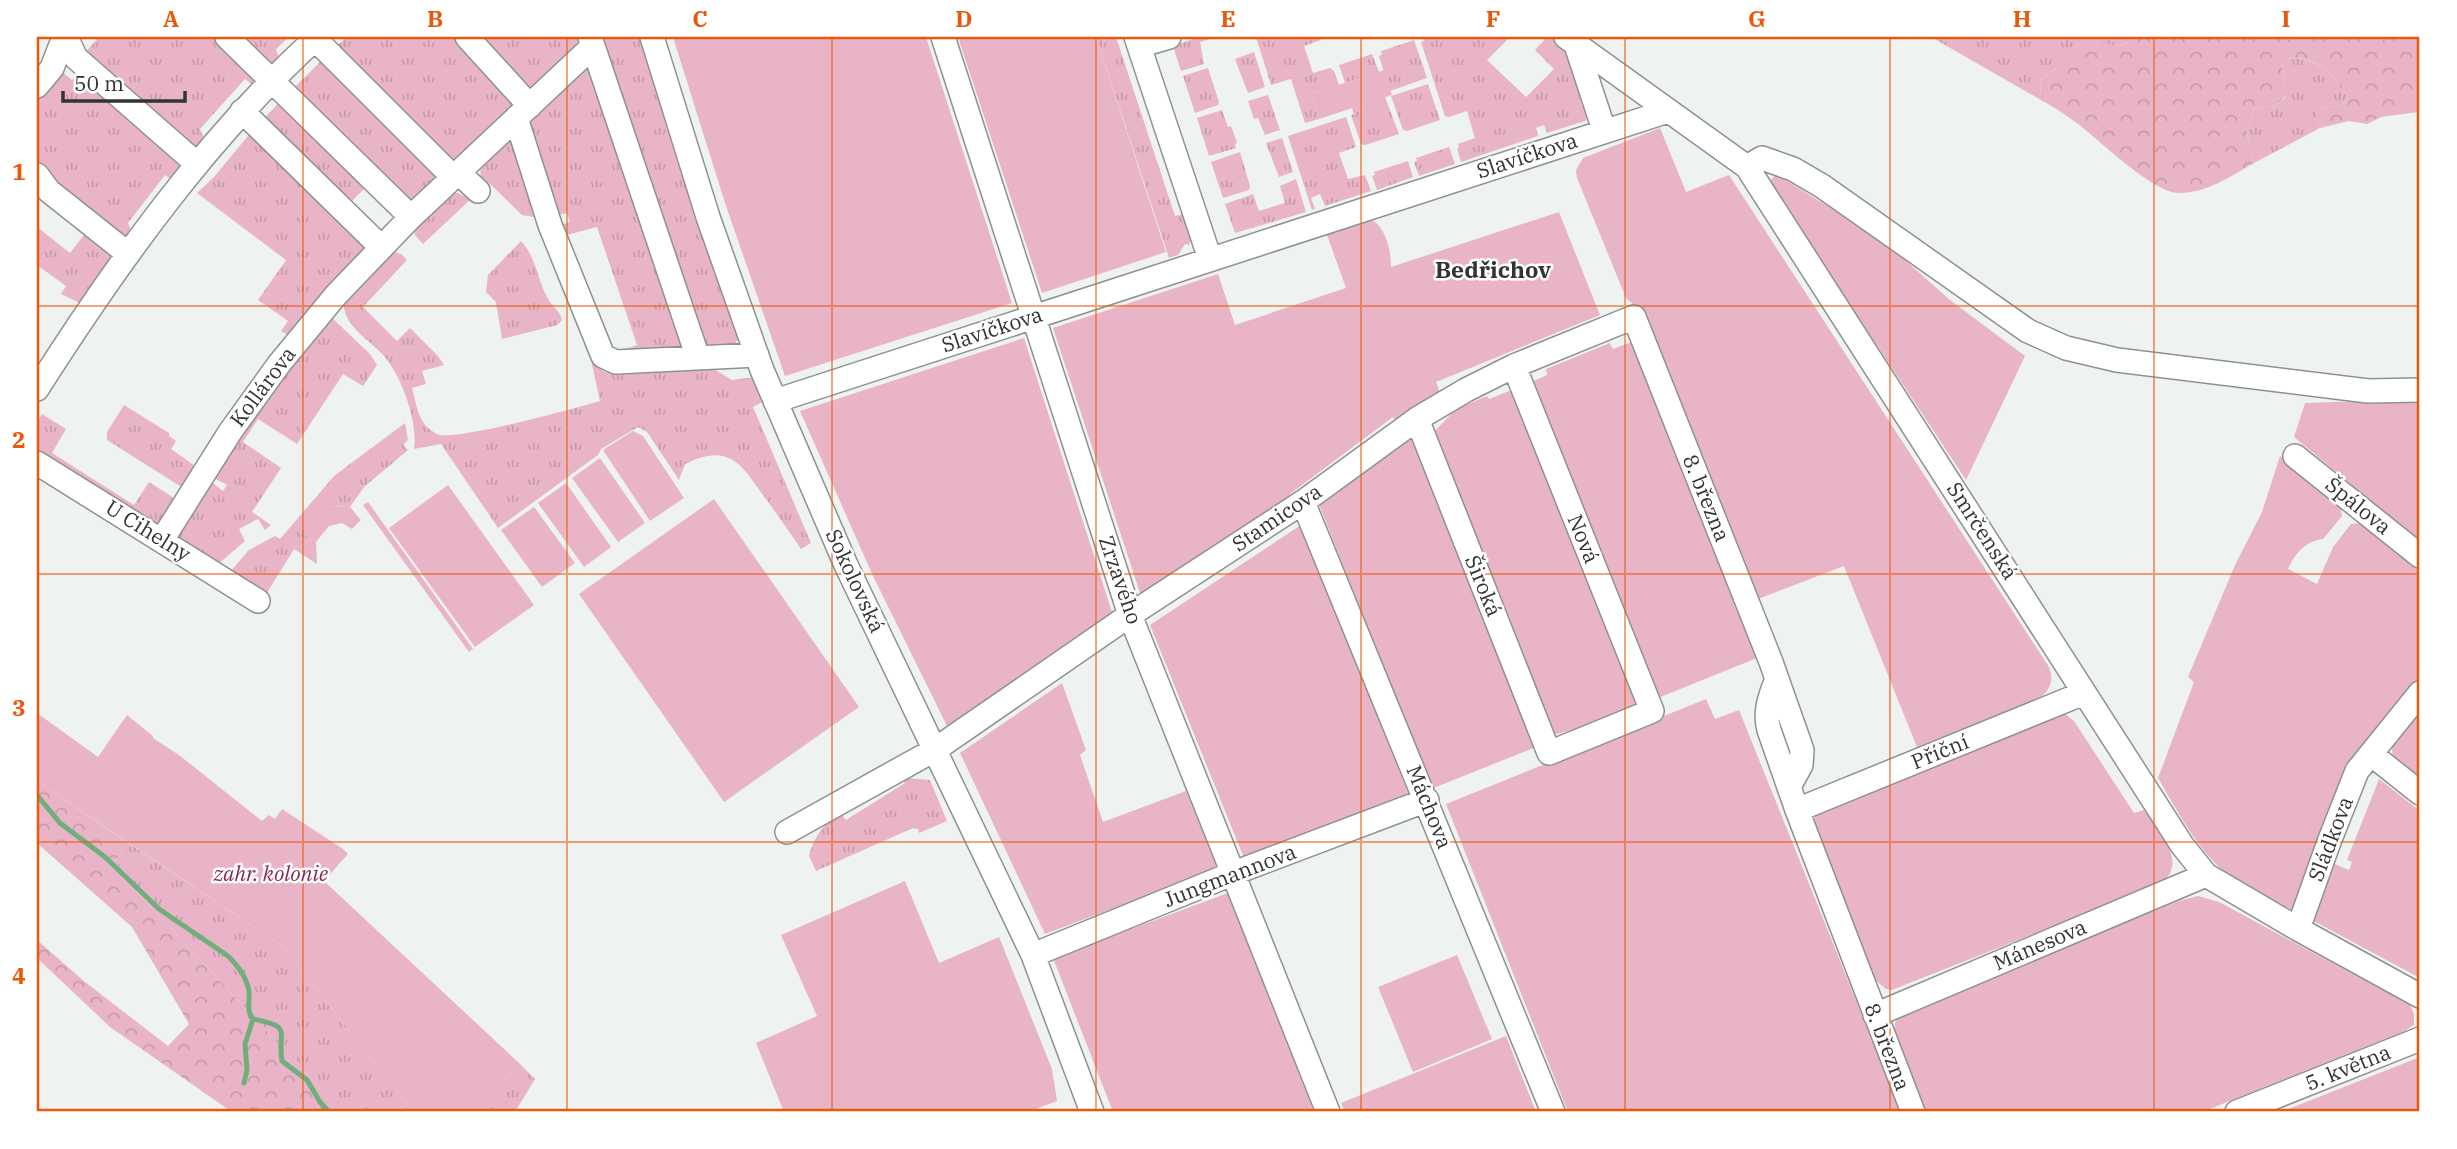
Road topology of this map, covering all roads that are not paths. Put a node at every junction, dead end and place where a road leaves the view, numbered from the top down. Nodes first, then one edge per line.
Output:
1 (65, 37) edge
2 (227, 37) edge
3 (467, 37) edge
4 (652, 37) edge
5 (943, 37) edge
6 (1168, 37) edge
7 (316, 38) edge
8 (592, 41) edge
9 (1138, 41) edge
10 (1571, 41) edge
11 (272, 80) junction
12 (37, 86) edge
13 (242, 111) junction
14 (1668, 111) junction
15 (523, 112) junction
16 (1604, 130) junction
17 (197, 164) junction
18 (1747, 167) junction
19 (37, 175) edge
20 (456, 175) junction
21 (478, 191) dead end
22 (411, 217) junction
23 (381, 247) junction
24 (127, 253) junction
25 (1210, 259) junction
26 (1033, 317) junction
27 (1634, 317) joint
28 (757, 355) junction
29 (698, 358) junction
30 (1514, 366) junction
31 (37, 389) edge
32 (2420, 390) edge
33 (775, 401) junction
34 (1417, 419) junction
35 (2295, 456) dead end
36 (37, 463) edge
37 (1303, 502) junction
38 (162, 540) junction
39 (2420, 556) edge
40 (258, 601) dead end
41 (1130, 615) junction
42 (2084, 693) junction
43 (2420, 693) edge
44 (936, 749) junction
45 (1549, 753) joint
46 (2371, 754) junction
47 (2420, 793) edge
48 (1427, 800) junction
49 (1797, 810) junction
50 (787, 832) dead end
51 (1234, 873) junction
52 (2206, 874) junction
53 (2298, 929) junction
54 (1033, 954) junction
55 (2420, 996) edge
56 (1875, 1015) junction
57 (2420, 1038) edge
58 (1092, 1112) edge
59 (1328, 1112) edge
60 (1553, 1112) edge
61 (1913, 1112) edge
62 (2237, 1112) edge

1 - 12 street
1 - 17 street
2 - 11 street
3 - 15 street
4 - 28 street, Sokolovská
5 - 26 street, Zrzavého
6 - 9 street
7 - 11 street
7 - 20 street
8 - 15 street, Kollárova
8 - 29 street
9 - 25 street
10 - 14 street, Smrčenská
10 - 16 street, Slavíčkova
11 - 13 street
11 - 22 street
13 - 17 street
13 - 23 street
14 - 16 street, Slavíčkova
14 - 18 street, Smrčenská
15 - 20 street, Kollárova
15 - 29 street
16 - 25 street, Slavíčkova
17 - 24 street
18 - 32 street
18 - 42 street, Smrčenská
19 - 24 street
20 - 21 street
20 - 22 street, Kollárova
22 - 23 street, Kollárova
23 - 38 street, Kollárova
24 - 31 street
25 - 26 street, Slavíčkova
26 - 33 street, Slavíčkova
26 - 41 street, Zrzavého
27 - 30 street, Stamicova
27 - 49 street, 8. března
28 - 29 street
28 - 33 street, Sokolovská
30 - 34 street, Stamicova
30 - 45 street, Nová
33 - 44 street, Sokolovská
34 - 37 street, Stamicova
34 - 45 street, Široká
35 - 39 street, Špálova
36 - 38 street, U Cihelny
37 - 41 street, Stamicova
37 - 48 street, Máchova
38 - 40 street, U Cihelny
41 - 44 street, Stamicova
41 - 51 street, Zrzavého
42 - 49 street, Příční
42 - 52 street, Smrčenská
43 - 46 street, Sládkova
44 - 50 street, Stamicova
44 - 54 street, Sokolovská
46 - 47 street
46 - 53 street, Sládkova
48 - 51 street, Jungmannova
48 - 60 street, Máchova
49 - 56 street, 8. března
51 - 54 street, Jungmannova
51 - 59 street, Zrzavého
52 - 53 street, Smrčenská
52 - 56 street, Mánesova
53 - 55 street, Smrčenská
54 - 58 street, Sokolovská
56 - 61 street, 8. března
57 - 62 street, 5. května

